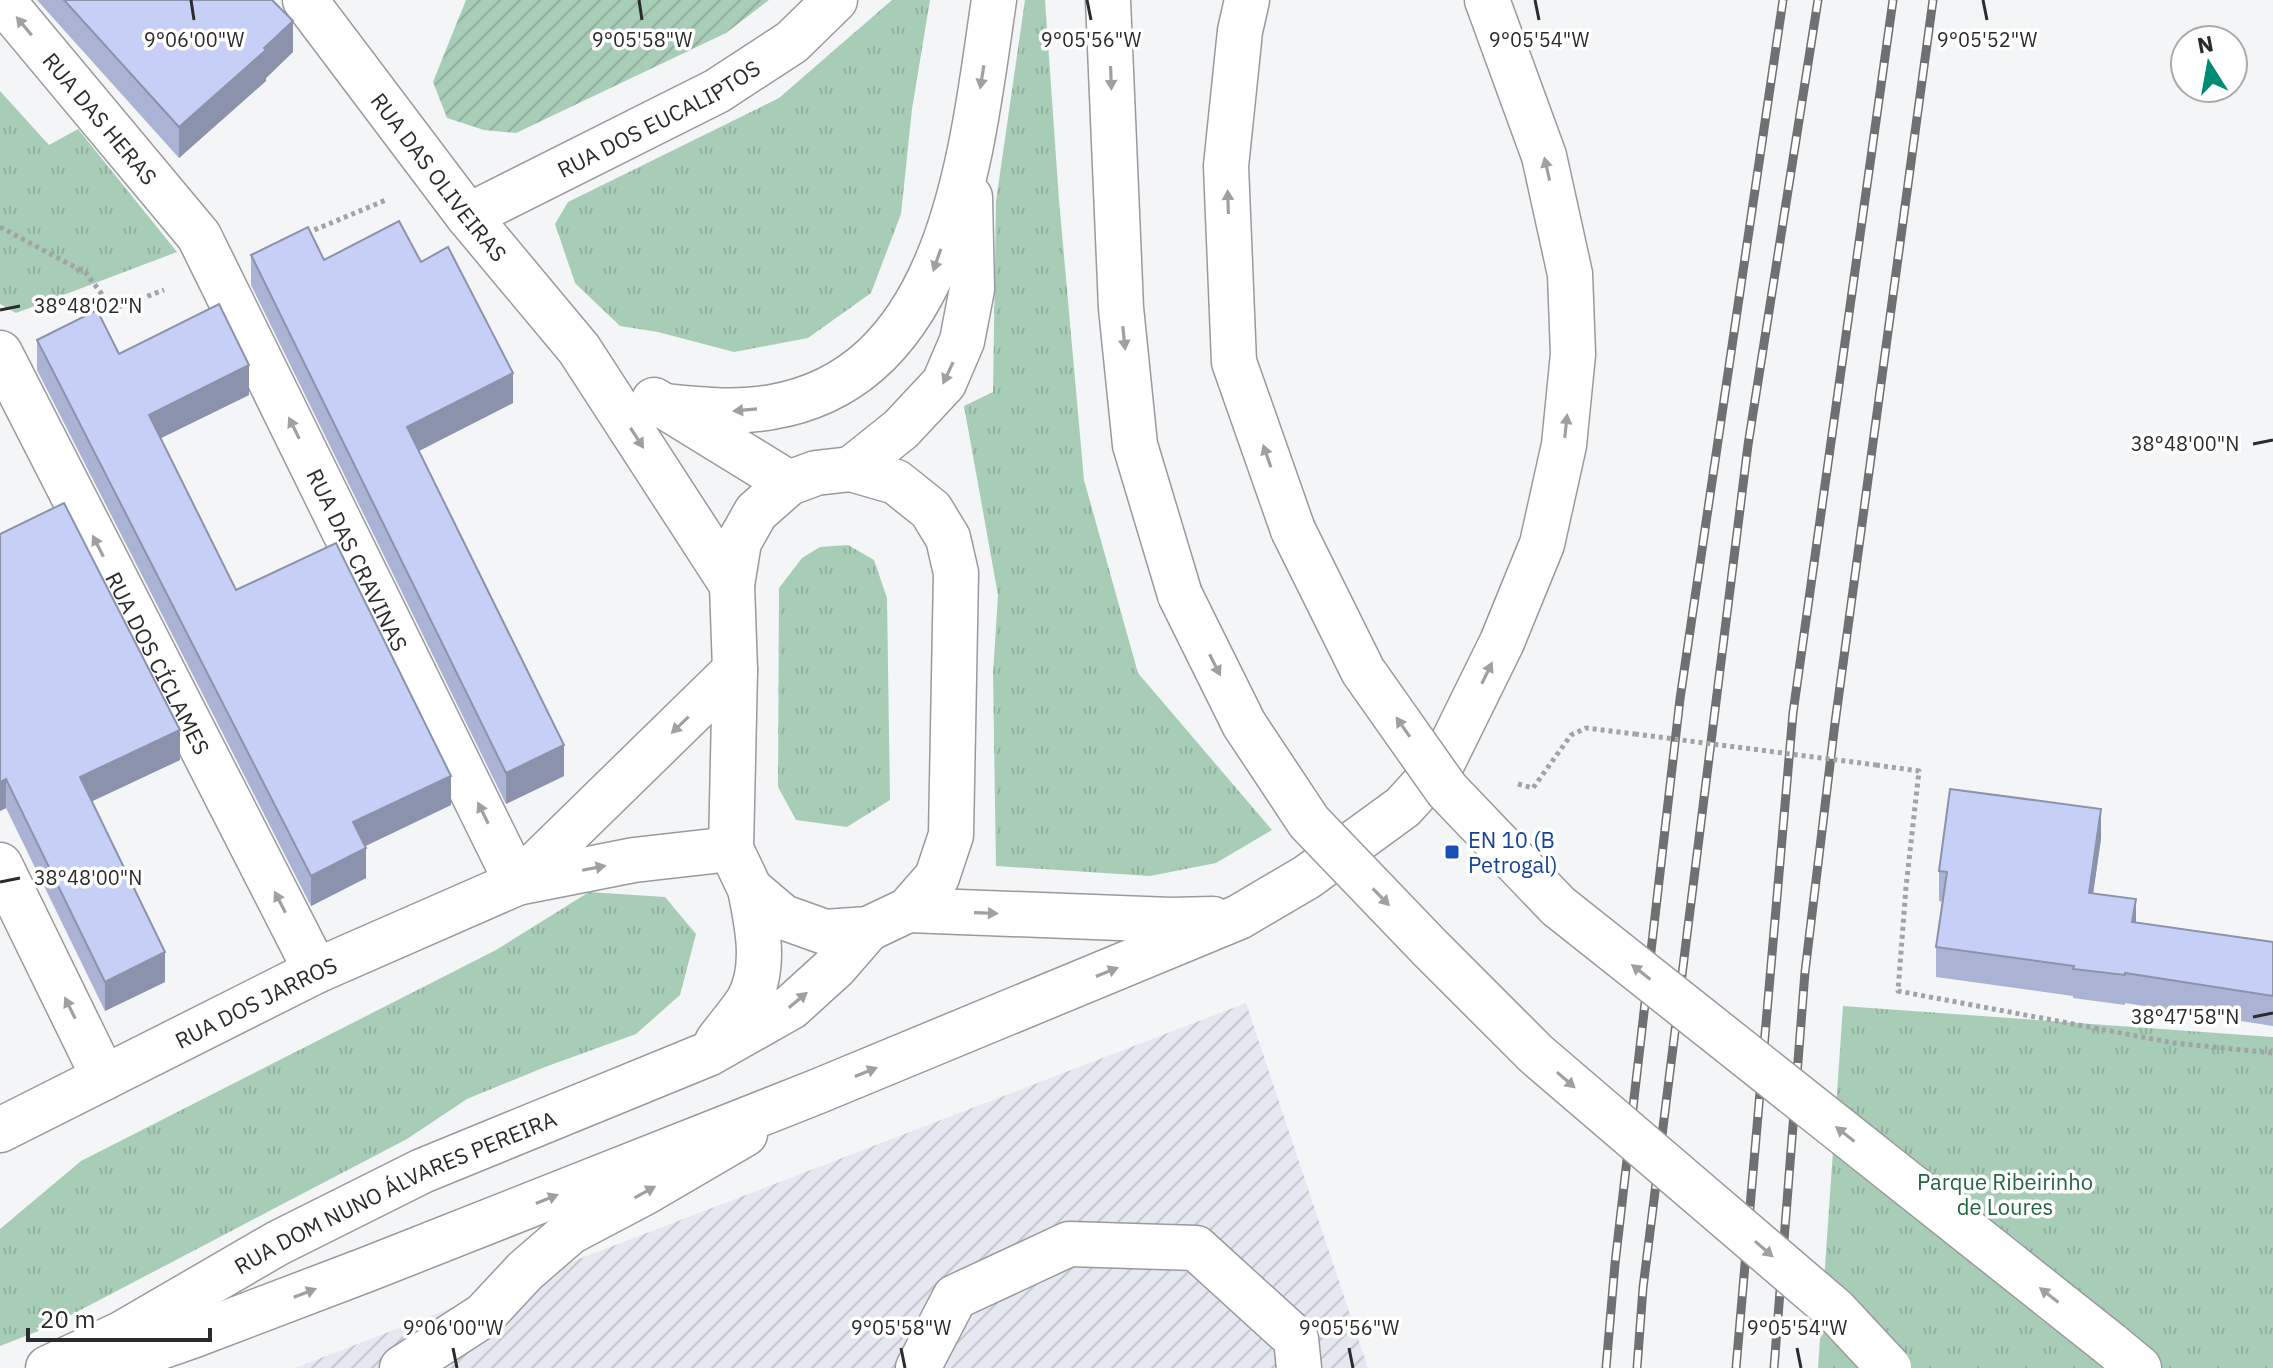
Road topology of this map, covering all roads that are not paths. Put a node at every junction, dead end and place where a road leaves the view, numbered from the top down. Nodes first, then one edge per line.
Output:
1 (2, 0) edge
2 (305, 0) edge
3 (835, 0) edge
4 (994, 0) edge
5 (1108, 0) edge
6 (1247, 0) edge
7 (1487, 0) edge
8 (970, 159) junction
9 (468, 216) junction
10 (208, 253) joint
11 (579, 349) junction
12 (0, 353) edge
13 (662, 406) junction
14 (851, 469) junction
15 (789, 483) junction
16 (732, 585) junction
17 (735, 670) junction
18 (731, 849) junction
19 (0, 865) edge
20 (517, 883) junction
21 (750, 889) junction
22 (908, 910) junction
23 (1239, 917) junction
24 (868, 929) junction
25 (316, 971) junction
26 (708, 1054) junction
27 (104, 1078) junction
28 (816, 1092) junction
29 (0, 1130) edge
30 (484, 1315) junction
31 (48, 1368) edge
32 (100, 1368) edge
33 (402, 1368) edge
34 (452, 1368) edge
35 (918, 1368) edge
36 (1299, 1368) edge
37 (1889, 1368) edge
38 (2139, 1368) edge

10 -> 1 main road, RUA DAS HERAS
2 - 9 main road, RUA DAS OLIVEIRAS
3 - 9 main road, RUA DOS EUCALIPTOS
4 -> 8 main road
5 -> 37 main road, bridge
38 -> 6 main road, bridge
23 -> 7 main road
8 -> 13 main road
8 -> 14 main road
9 - 11 main road, RUA DAS OLIVEIRAS
20 -> 10 main road, RUA DAS CRAVINAS
11 - 13 main road, RUA DAS OLIVEIRAS
11 -> 16 main road, RUA DAS OLIVEIRAS
25 -> 12 main road, RUA DOS CÍCLAMES
13 - 15 main road, RUA DAS OLIVEIRAS
14 - 15 main road
14 - 22 main road
15 - 16 main road
16 - 17 main road
17 - 18 main road
17 -> 20 main road, RUA DOS JARROS
20 -> 18 main road, RUA DOS JARROS
18 - 21 main road
27 -> 19 main road
20 - 25 main road, RUA DOS JARROS
21 - 24 main road
21 - 26 main road
22 -> 23 main road
22 - 24 main road
28 -> 23 main road
26 -> 24 main road, RUA DOM NUNO ÁLVARES PEREIRA
25 - 27 main road, RUA DOS JARROS
26 - 31 main road, RUA DOM NUNO ÁLVARES PEREIRA
27 - 29 main road, RUA DOS JARROS
30 -> 28 main road
32 -> 28 main road
30 - 33 main road
30 - 34 main road
35 - 36 main road

